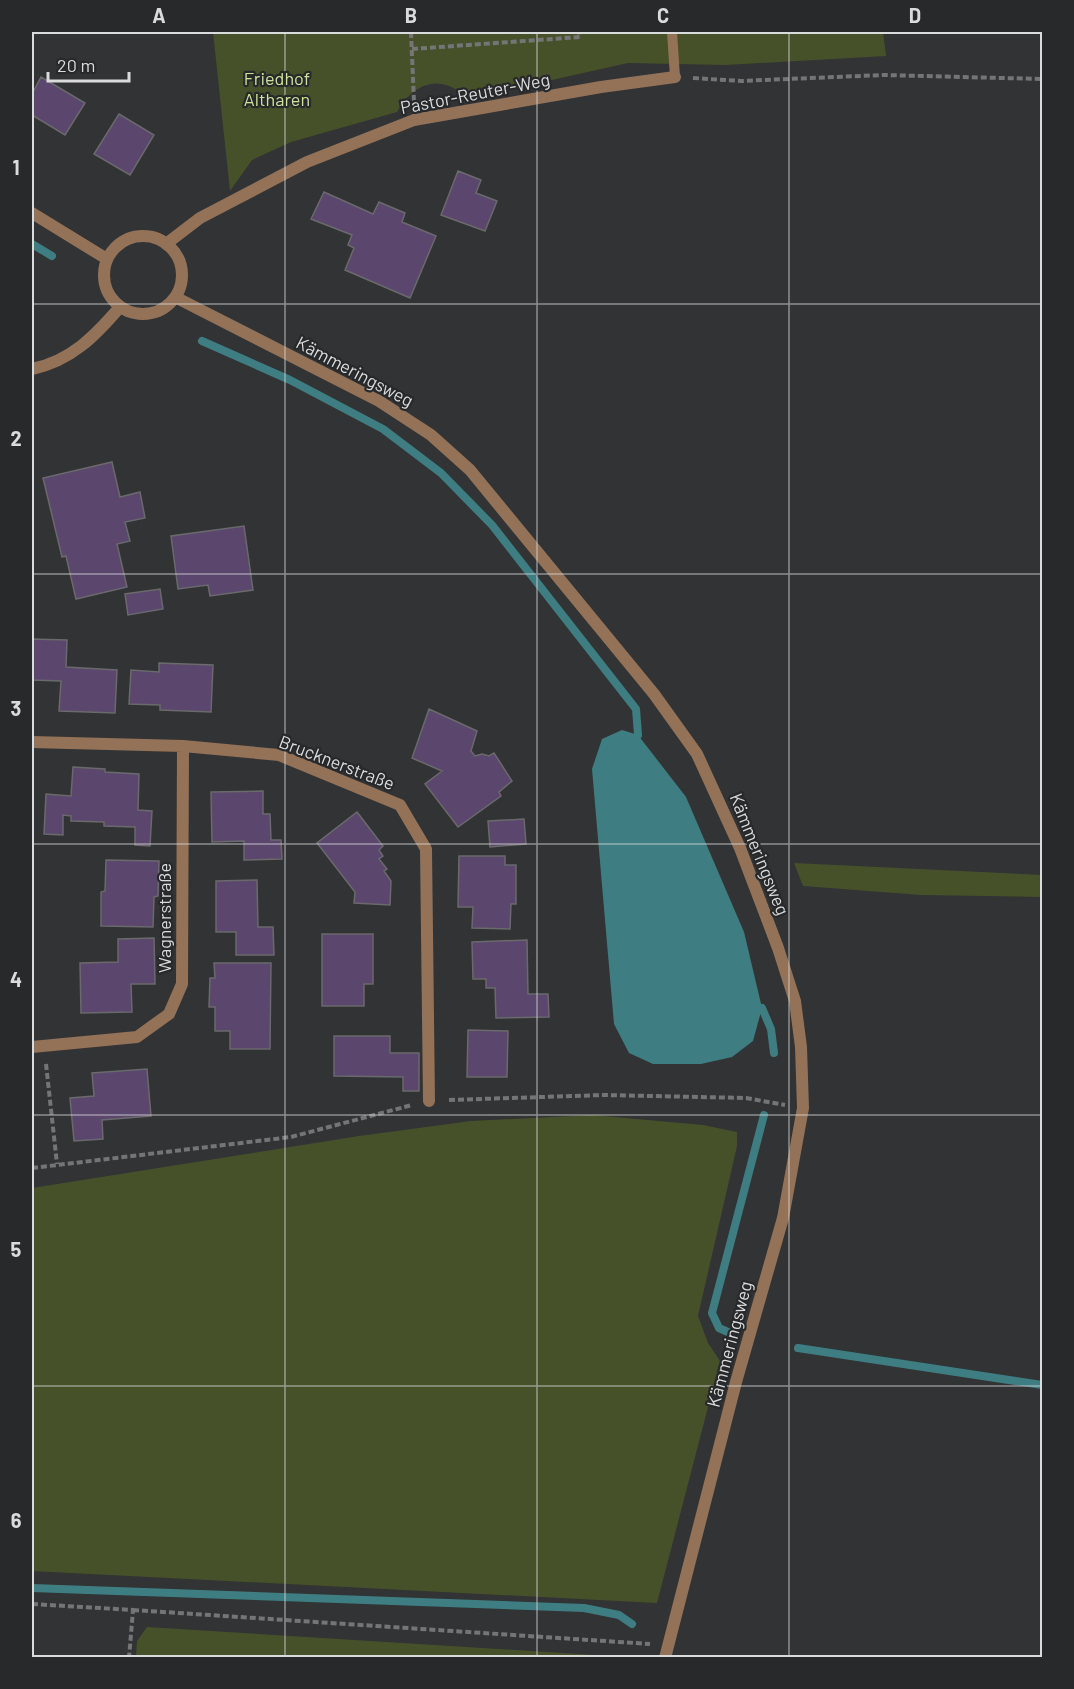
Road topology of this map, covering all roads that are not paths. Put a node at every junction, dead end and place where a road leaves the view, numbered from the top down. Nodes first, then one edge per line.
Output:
1 (672, 32) edge
2 (675, 77) joint
3 (32, 213) edge
4 (166, 244) junction
5 (107, 259) junction
6 (176, 297) junction
7 (120, 307) junction
8 (32, 369) edge
9 (32, 742) edge
10 (183, 746) junction
11 (38, 1046) edge
12 (429, 1101) road end
13 (665, 1658) edge

1 - 2 lane
2 - 4 street, Pastor-Reuter-Weg
3 - 5 street
4 - 5 street
4 - 6 street
5 - 7 street
6 - 7 street
6 - 13 street, Kämmeringsweg
7 - 8 street
9 - 10 street, Brucknerstraße
10 - 11 street, Wagnerstraße
10 - 12 street, Brucknerstraße

